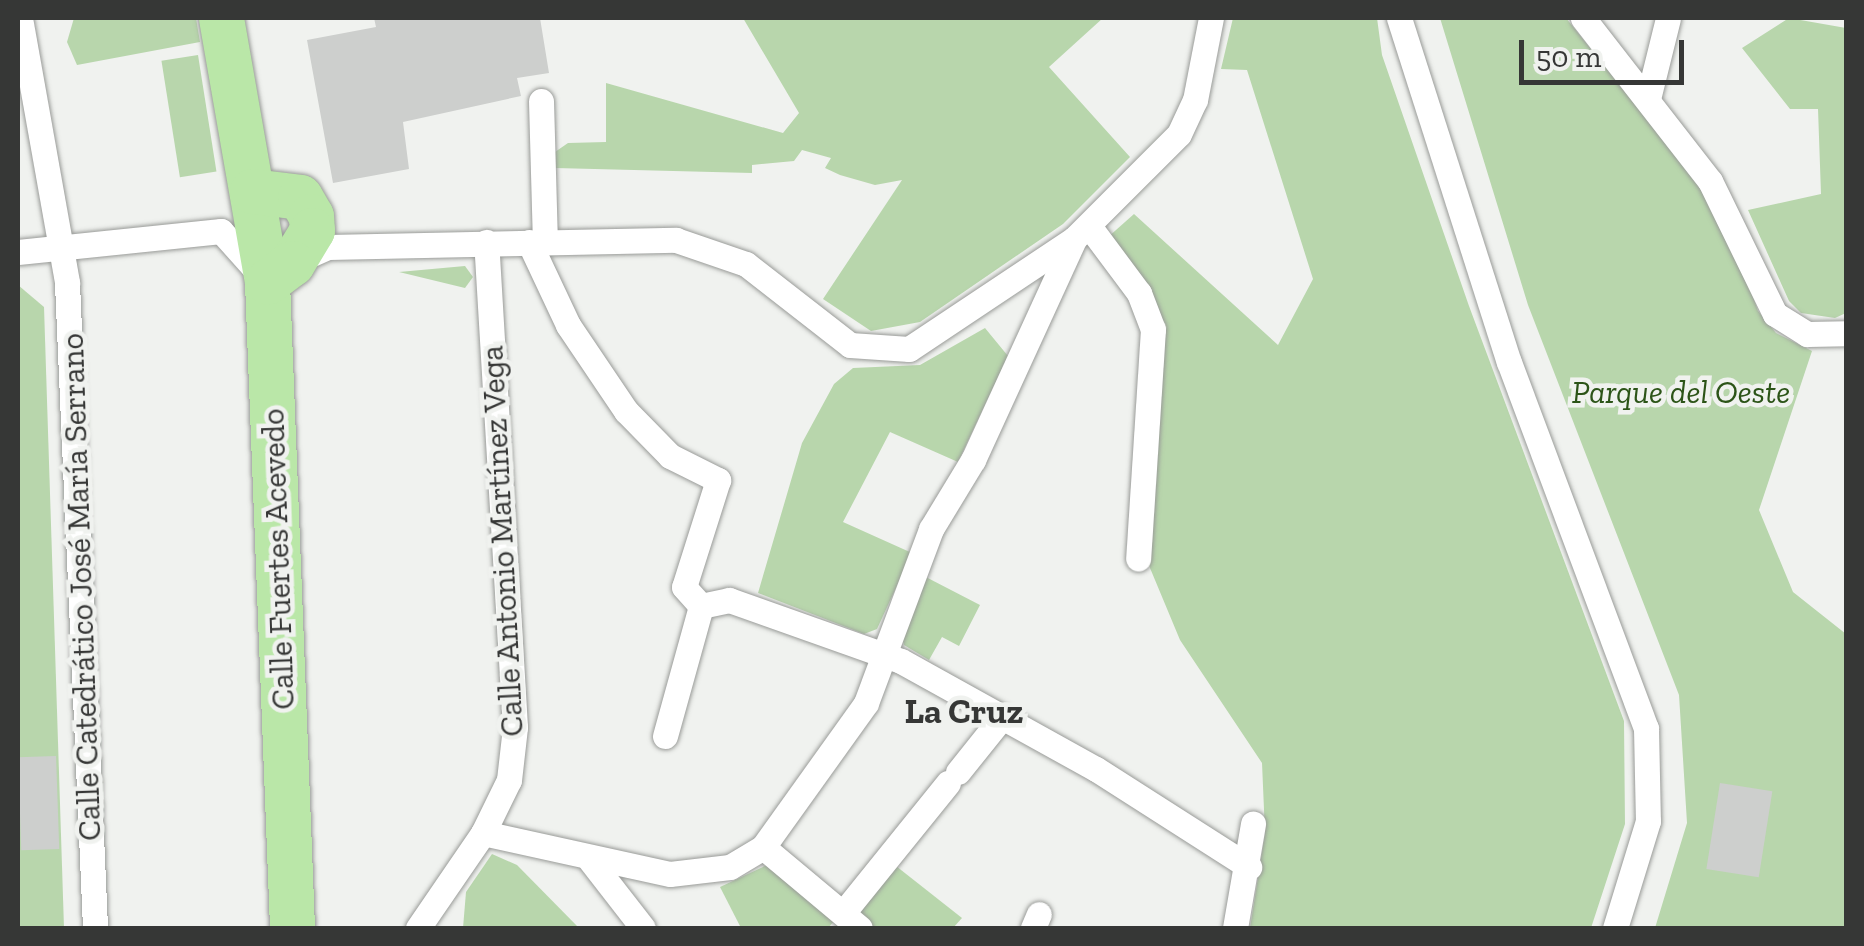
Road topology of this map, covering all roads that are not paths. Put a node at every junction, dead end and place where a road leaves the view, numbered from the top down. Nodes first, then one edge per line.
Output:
1 (20, 18) edge
2 (220, 18) edge
3 (1210, 18) edge
4 (1582, 18) edge
5 (1668, 18) edge
6 (1402, 24) edge
7 (1659, 59) junction
8 (1619, 63) junction
9 (1648, 99) junction
10 (540, 102) dead end
11 (252, 191) junction
12 (220, 231) junction
13 (1081, 233) junction
14 (486, 242) junction
15 (537, 242) junction
16 (61, 247) junction
17 (18, 252) edge
18 (300, 255) junction
19 (1011, 283) junction
20 (1035, 324) junction
21 (1846, 333) edge
22 (1138, 559) dead end
23 (700, 606) junction
24 (878, 654) junction
25 (1002, 717) junction
26 (665, 736) dead end
27 (1253, 824) dead end
28 (483, 833) junction
29 (763, 847) junction
30 (590, 860) junction
31 (1249, 867) junction
32 (445, 889) junction
33 (852, 920) edge
34 (96, 928) edge
35 (292, 928) edge
36 (418, 928) edge
37 (445, 928) edge
38 (643, 928) edge
39 (1235, 928) edge
40 (1616, 928) edge

1 - 16 street, Calle Catedrático José María Serrano
2 - 11 highway, Calle Fuertes Acevedo
3 - 13 street
4 - 8 street
5 - 7 street
6 - 40 street
7 - 8 street
7 - 9 street
8 - 9 street
9 - 21 street
10 - 15 street
11 - 12 street
11 - 18 highway, Calle Fuertes Acevedo
11 - 18 highway
12 - 16 street
12 - 18 street
13 - 19 street
13 - 20 street
13 - 22 street
14 - 15 street
14 - 18 street
14 - 28 street, Calle Antonio Martínez Vega
15 - 19 street
15 - 23 street
16 - 17 street
16 - 34 street, Calle Catedrático José María Serrano
18 - 35 highway, Calle Fuertes Acevedo
19 - 20 street
20 - 24 street
23 - 24 street
23 - 26 street
24 - 25 street
24 - 29 street
25 - 31 street
25 - 33 street
27 - 31 street
28 - 30 street
28 - 32 street, Calle Antonio Martínez Vega
29 - 30 street
29 - 33 street
30 - 38 street
31 - 39 street
32 - 36 street, Calle Antonio Martínez Vega
32 - 37 street

